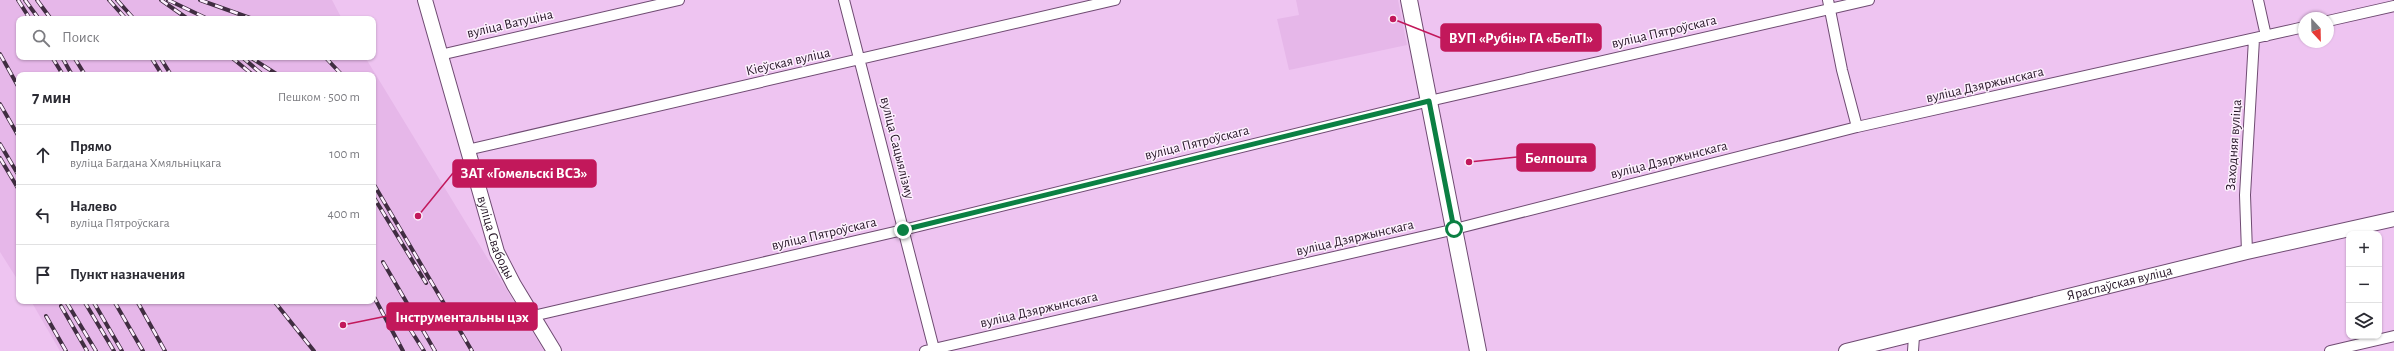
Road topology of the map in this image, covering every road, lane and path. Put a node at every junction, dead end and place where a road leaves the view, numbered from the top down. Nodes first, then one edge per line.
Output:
1 (425, 0) edge
2 (679, 0) edge
3 (844, 0) edge
4 (1115, 0) edge
5 (1408, 0) edge
6 (1869, 0) edge
7 (2258, 0) edge
8 (1829, 4) edge
9 (2394, 6) edge
10 (2334, 20) edge
11 (2298, 28) edge
12 (2266, 36) junction
13 (2254, 39) junction
14 (440, 55) junction
15 (861, 60) junction
16 (1429, 101) junction
17 (1857, 128) junction
18 (467, 150) junction
19 (2394, 219) edge
20 (1454, 229) junction
21 (903, 230) junction
22 (2247, 252) junction
23 (533, 316) junction
24 (1914, 336) junction
25 (2394, 336) edge
26 (929, 350) edge
27 (554, 351) edge
28 (1478, 351) edge
29 (1846, 351) edge
30 (1913, 351) edge
31 (2330, 351) edge

1 - 14 street, вуліца Свабоды
2 - 14 street, вуліца Ватуціна
3 - 15 street, вуліца Сацыялізму
4 - 15 street, Кіеўская вуліца
5 - 16 main road
6 - 8 street, вуліца Пятроўскага
7 - 12 street
8 - 16 street, вуліца Пятроўскага
8 - 17 street
9 - 10 street
11 - 12 street, вуліца Дзяржынскага
12 - 13 street, вуліца Дзяржынскага
13 - 17 street, вуліца Дзяржынскага
13 - 22 street, Заходняя вуліца
14 - 18 street, вуліца Свабоды
15 - 18 street, Кіеўская вуліца
15 - 21 street, вуліца Сацыялізму
16 - 20 main road
16 - 21 street, вуліца Пятроўскага
17 - 20 street, вуліца Дзяржынскага
18 - 23 street, вуліца Свабоды
19 - 22 street, Яраслаўская вуліца
20 - 26 street, вуліца Дзяржынскага
20 - 28 main road
21 - 23 street, вуліца Пятроўскага
21 - 26 street, вуліца Сацыялізму
22 - 24 street, Яраслаўская вуліца
23 - 27 street, вуліца Свабоды
24 - 29 street, Яраслаўская вуліца
24 - 30 street
25 - 31 street

